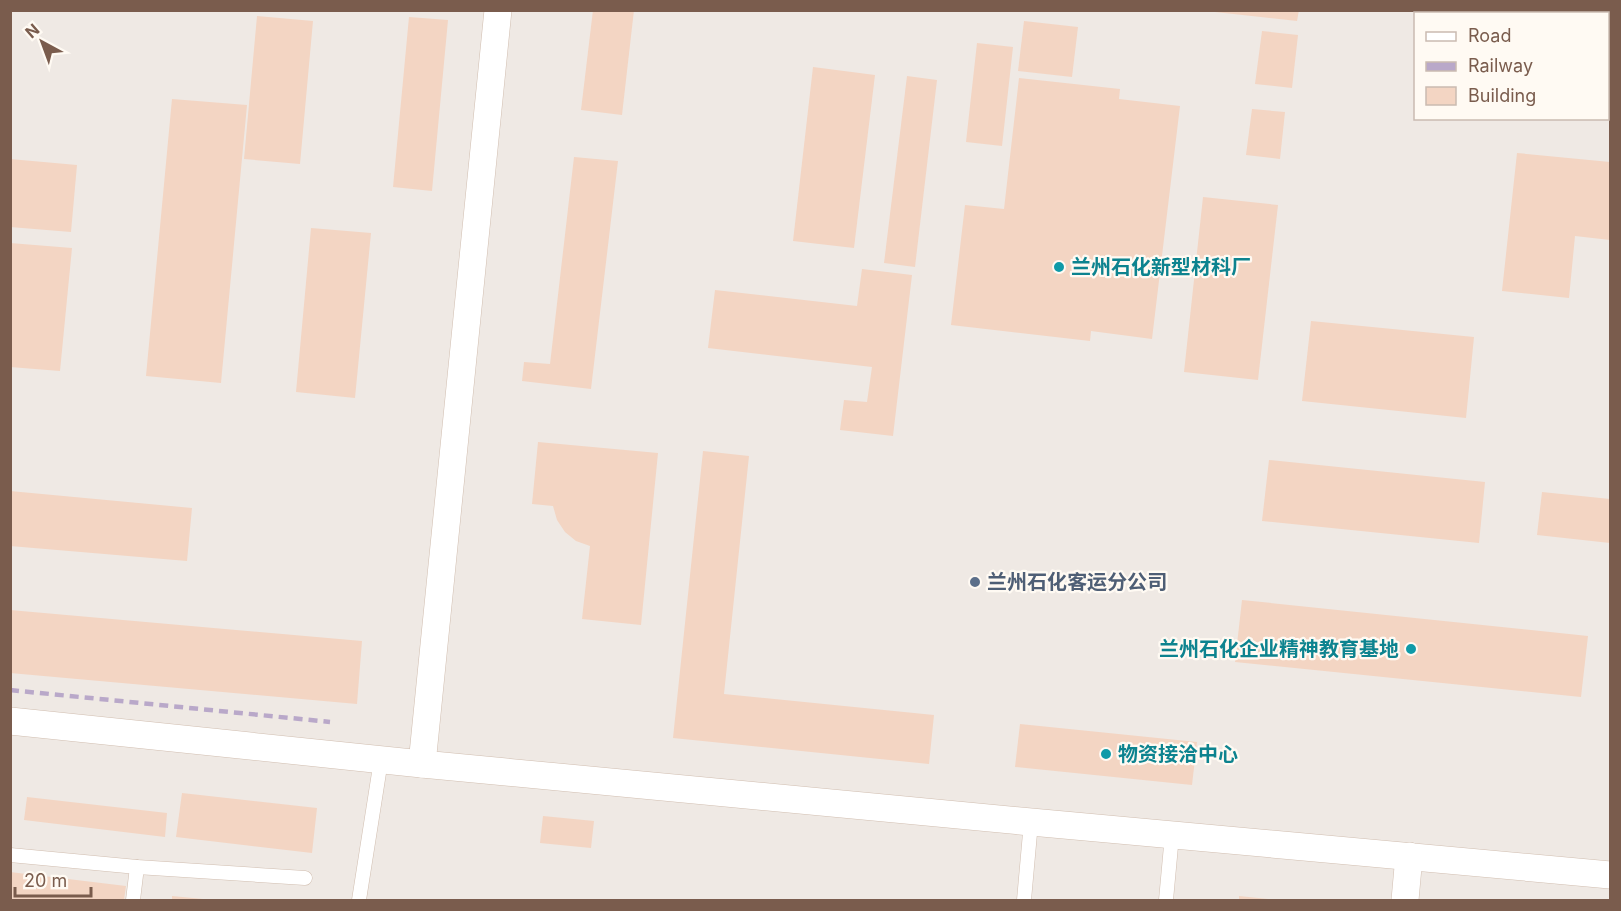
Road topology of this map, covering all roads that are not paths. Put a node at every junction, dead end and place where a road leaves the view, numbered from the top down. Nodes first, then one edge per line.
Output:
1 (498, 10) edge
2 (10, 721) edge
3 (381, 760) junction
4 (422, 764) junction
5 (1031, 822) junction
6 (1172, 835) junction
7 (10, 855) edge
8 (1409, 856) junction
9 (137, 867) junction
10 (1611, 875) edge
11 (304, 878) dead end
12 (133, 900) edge
13 (358, 900) edge
14 (1024, 900) edge
15 (1166, 900) edge
16 (1405, 900) edge

1 - 4 street
2 - 3 street
3 - 4 street
3 - 13 lane
4 - 5 street
5 - 6 street
5 - 14 lane
6 - 8 street
6 - 15 lane
7 - 9 lane
8 - 10 street
8 - 16 street
9 - 11 lane
9 - 12 lane

